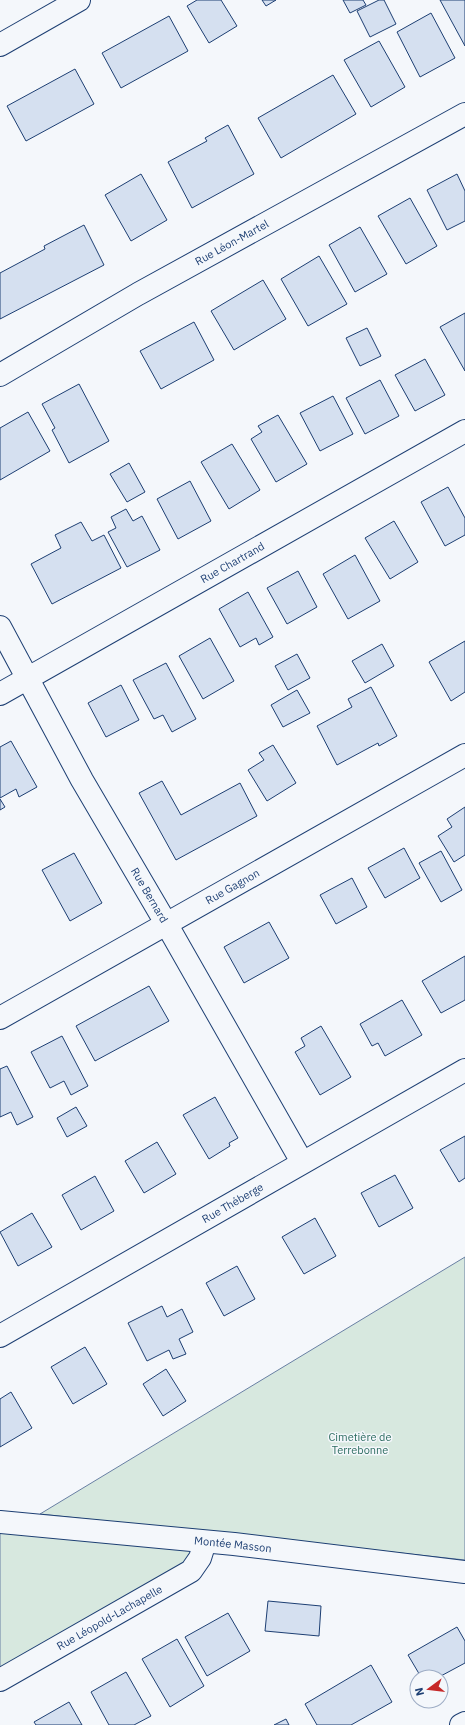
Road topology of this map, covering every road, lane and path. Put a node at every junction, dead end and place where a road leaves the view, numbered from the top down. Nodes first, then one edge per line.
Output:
1 (79, 0) edge
2 (0, 45) edge
3 (465, 114) edge
4 (0, 375) edge
5 (465, 431) edge
6 (0, 627) edge
7 (28, 678) junction
8 (0, 694) edge
9 (465, 755) edge
10 (167, 924) junction
11 (0, 1018) edge
12 (465, 1070) edge
13 (302, 1162) junction
14 (0, 1336) edge
15 (0, 1522) edge
16 (205, 1542) junction
17 (465, 1572) edge
18 (0, 1680) edge
19 (465, 1723) edge
20 (461, 1725) edge

1 - 2 street
3 - 4 street, Rue Léon-Martel
5 - 7 street, Rue Chartrand
6 - 7 street, Rue Bernard
7 - 8 street, Rue Chartrand
7 - 10 street, Rue Bernard
9 - 10 street, Rue Gagnon
10 - 11 street, Rue Gagnon
10 - 13 street, Rue Bernard
12 - 13 street, Rue Théberge
13 - 14 street, Rue Théberge
15 - 16 street, Montée Masson
16 - 17 street, Montée Masson
16 - 18 street, Rue Léopold-Lachapelle
19 - 20 street

